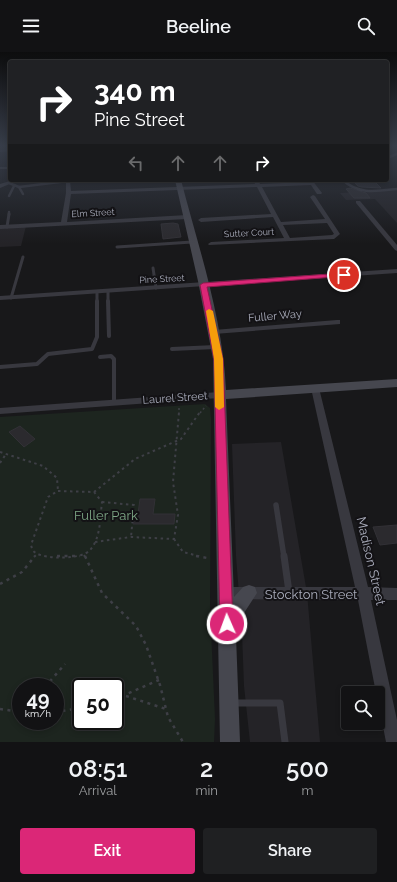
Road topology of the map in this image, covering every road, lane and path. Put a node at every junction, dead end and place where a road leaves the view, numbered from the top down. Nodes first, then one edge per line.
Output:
1 (60, 182) edge
2 (68, 182) edge
3 (178, 182) edge
4 (257, 182) edge
5 (301, 182) edge
6 (312, 182) edge
7 (344, 182) edge
8 (11, 183) junction
9 (0, 186) edge
10 (259, 186) junction
11 (19, 187) junction
12 (180, 188) junction
13 (397, 189) edge
14 (69, 193) junction
15 (319, 193) dead end
16 (23, 194) dead end
17 (9, 196) dead end
18 (313, 197) dead end
19 (358, 202) dead end
20 (9, 212) dead end
21 (275, 215) junction
22 (187, 217) junction
23 (201, 220) dead end
24 (328, 221) junction
25 (64, 224) junction
26 (279, 224) junction
27 (0, 227) edge
28 (7, 227) junction
29 (288, 240) junction
30 (192, 242) junction
31 (212, 244) dead end
32 (117, 247) dead end
33 (397, 249) edge
34 (23, 258) dead end
35 (153, 268) dead end
36 (397, 271) edge
37 (203, 285) junction
38 (156, 288) junction
39 (108, 291) junction
40 (97, 292) junction
41 (11, 298) junction
42 (1, 300) edge
43 (337, 322) dead end
44 (214, 332) junction
45 (109, 336) dead end
46 (217, 347) junction
47 (172, 349) dead end
48 (100, 357) dead end
49 (0, 367) edge
50 (397, 383) edge
51 (315, 388) junction
52 (219, 395) junction
53 (114, 402) junction
54 (206, 406) dead end
55 (179, 408) dead end
56 (0, 411) edge
57 (177, 442) junction
58 (0, 452) edge
59 (6, 454) junction
60 (0, 463) edge
61 (58, 491) junction
62 (94, 492) junction
63 (102, 502) junction
64 (276, 505) dead end
65 (131, 537) junction
66 (174, 539) junction
67 (95, 542) junction
68 (37, 554) junction
69 (84, 555) junction
70 (207, 558) dead end
71 (0, 584) edge
72 (226, 593) junction
73 (249, 593) junction
74 (290, 593) junction
75 (363, 594) junction
76 (397, 594) edge
77 (65, 664) dead end
78 (228, 670) junction
79 (53, 678) edge
80 (159, 680) junction
81 (126, 696) joint
82 (230, 703) junction
83 (0, 708) edge
84 (12, 710) edge
85 (166, 710) junction
86 (184, 742) edge
87 (230, 742) edge
88 (285, 742) edge
89 (394, 742) edge

1 - 11 lane
2 - 14 street
3 - 12 main road
4 - 10 street
5 - 10 street
6 - 15 street
7 - 13 lane
8 - 9 street
8 - 11 lane
8 - 17 lane
10 - 12 street
10 - 21 street
11 - 16 lane
12 - 14 street
12 - 22 main road
14 - 25 street
18 - 24 street
19 - 33 street
20 - 28 lane
21 - 23 street
21 - 26 street
22 - 25 street, Elm Street
22 - 30 main road
24 - 26 street
24 - 29 street, Sutter Court
25 - 28 street, Elm Street
26 - 29 street
27 - 28 street, Elm Street
29 - 31 street, Sutter Court
30 - 32 lane
30 - 37 main road
34 - 41 lane
35 - 38 lane
36 - 37 street, Pine Street
37 - 38 street, Pine Street
37 - 44 main road
38 - 39 street, Pine Street
39 - 40 street, Pine Street
39 - 45 lane
40 - 41 street, Pine Street
40 - 49 lane
41 - 42 street, Pine Street
43 - 44 street, Fuller Way
44 - 46 main road
46 - 47 lane
46 - 52 main road
48 - 53 lane
50 - 51 main road, Laurel Street
51 - 52 main road, Laurel Street
51 - 75 street, Madison Street
52 - 53 street, Laurel Street
52 - 72 main road
53 - 56 street, Laurel Street
54 - 57 path
55 - 57 path
57 - 62 path
57 - 66 path
58 - 59 path
59 - 60 path
59 - 61 path
61 - 62 path
61 - 68 path
62 - 63 path
63 - 65 path
63 - 67 path
64 - 74 lane
65 - 66 path
65 - 67 path
66 - 70 path
67 - 69 path
68 - 69 path
68 - 71 path
69 - 80 path
72 - 73 street, Stockton Street
72 - 78 main road
73 - 74 street, Stockton Street
73 - 78 main road
74 - 75 street, Stockton Street
75 - 76 street, Stockton Street
75 - 89 street, Madison Street
77 - 79 path
78 - 82 main road
80 - 81 path
80 - 85 path
81 - 85 path
82 - 87 main road
82 - 88 lane
83 - 84 path
85 - 86 path

